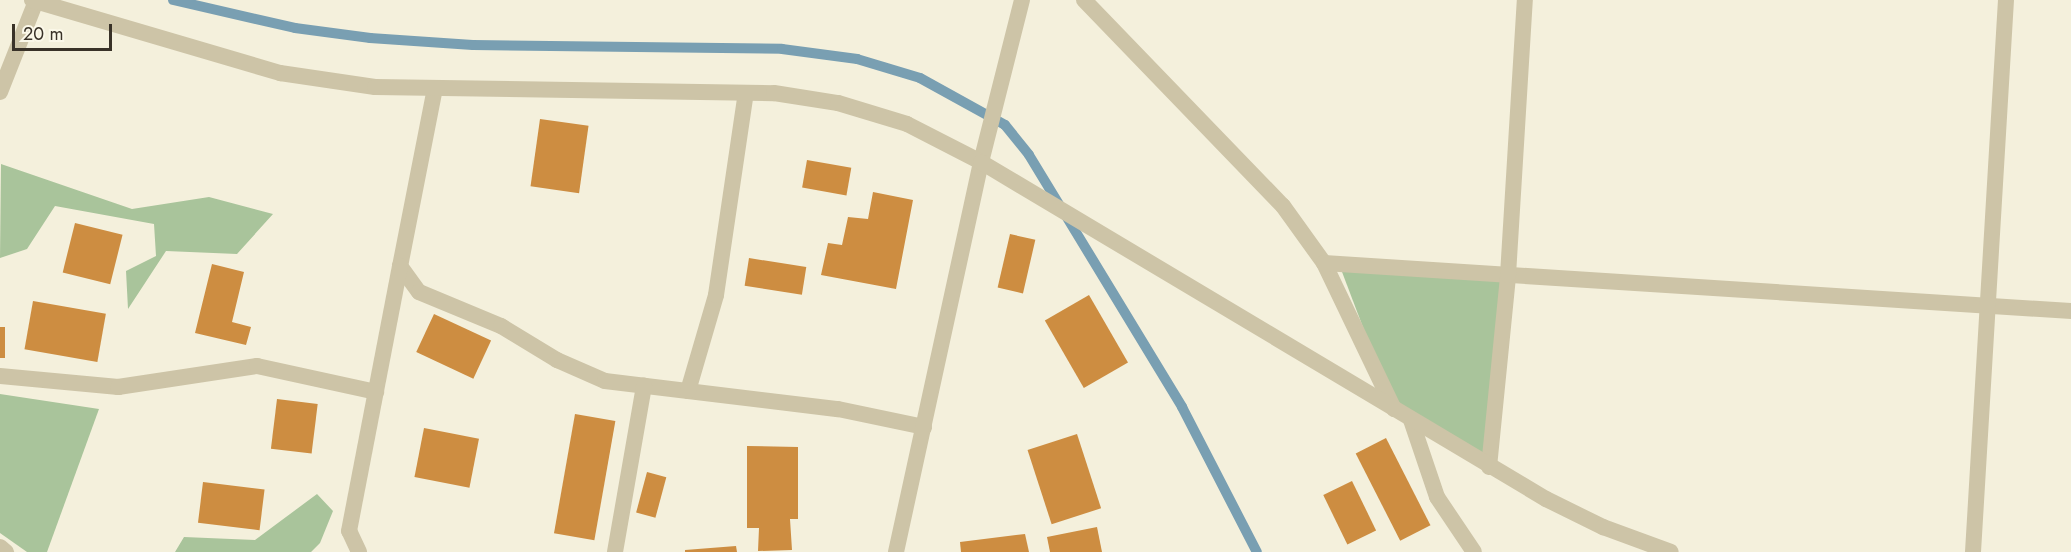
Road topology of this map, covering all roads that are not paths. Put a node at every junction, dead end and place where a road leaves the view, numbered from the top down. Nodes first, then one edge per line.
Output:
1 (1022, 0) edge
2 (1084, 0) edge
3 (1525, 0) edge
4 (2006, 0) edge
5 (34, 1) edge
6 (435, 88) junction
7 (0, 92) edge
8 (747, 93) junction
9 (981, 162) junction
10 (1324, 263) junction
11 (400, 266) junction
12 (1508, 275) junction
13 (1988, 306) junction
14 (2071, 311) edge
15 (0, 376) edge
16 (644, 386) junction
17 (688, 391) junction
18 (376, 392) junction
19 (1394, 409) junction
20 (1411, 420) junction
21 (924, 427) junction
22 (1489, 467) junction
23 (0, 547) edge
24 (6, 552) edge
25 (358, 552) edge
26 (615, 552) edge
27 (896, 552) edge
28 (1474, 552) edge
29 (1671, 552) edge
30 (1973, 552) edge

1 - 9 street
2 - 10 street
3 - 12 street
4 - 13 street
5 - 6 street
5 - 7 street
6 - 8 street
6 - 11 street
8 - 9 street
8 - 17 street
9 - 19 street
9 - 21 street
10 - 12 street
10 - 19 street
11 - 16 street
11 - 18 street
12 - 13 street
12 - 22 street
13 - 14 street
13 - 30 street
15 - 18 street
16 - 17 street
16 - 26 street
17 - 21 street
18 - 25 street
19 - 20 street
20 - 22 street
20 - 28 street
21 - 27 street
22 - 29 street
23 - 24 street

